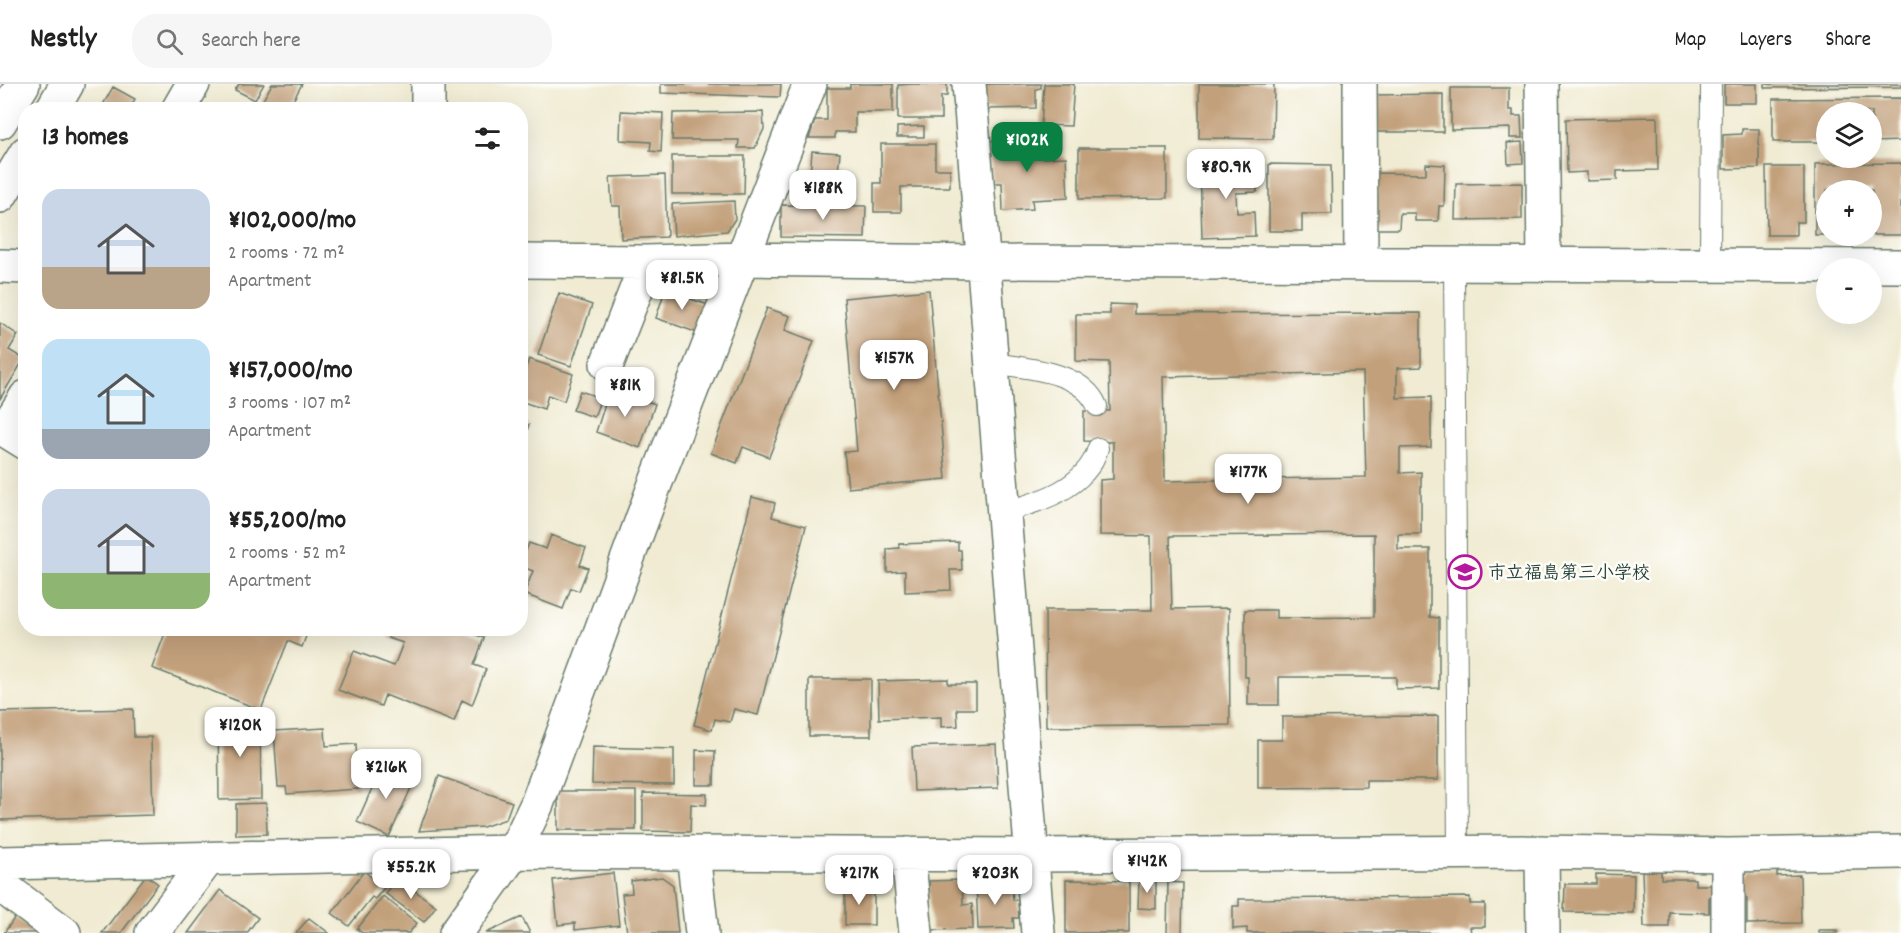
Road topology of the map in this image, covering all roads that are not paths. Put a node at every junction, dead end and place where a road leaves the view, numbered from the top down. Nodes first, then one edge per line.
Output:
1 (23, 84) edge
2 (67, 84) edge
3 (193, 84) edge
4 (428, 84) edge
5 (810, 84) edge
6 (969, 84) edge
7 (1360, 84) edge
8 (1542, 84) edge
9 (1712, 84) edge
10 (57, 102) edge
11 (183, 102) edge
12 (428, 102) edge
13 (0, 122) edge
14 (18, 166) edge
15 (0, 196) edge
16 (741, 259) junction
17 (528, 261) edge
18 (647, 262) junction
19 (982, 262) junction
20 (1361, 263) junction
21 (1454, 263) junction
22 (1544, 263) junction
23 (1710, 265) junction
24 (0, 266) edge
25 (1901, 266) edge
26 (18, 267) edge
27 (991, 363) junction
28 (607, 364) dead end
29 (1097, 406) dead end
30 (18, 410) edge
31 (18, 438) edge
32 (1098, 448) dead end
33 (1003, 512) junction
34 (514, 852) junction
35 (1542, 852) junction
36 (1901, 852) edge
37 (693, 853) junction
38 (1458, 853) junction
39 (908, 854) junction
40 (1031, 855) junction
41 (1728, 855) junction
42 (208, 859) junction
43 (6, 876) edge
44 (64, 933) edge
45 (152, 933) edge
46 (456, 933) edge
47 (702, 933) edge
48 (916, 933) edge
49 (1038, 933) edge
50 (1543, 933) edge
51 (1728, 933) edge

1 - 13 street
2 - 10 street
3 - 11 street
4 - 12 street
5 - 16 street
6 - 19 street
7 - 20 street
8 - 22 street
9 - 23 lane
14 - 15 street
16 - 18 street
16 - 19 street
16 - 34 street
17 - 18 street
18 - 28 street
19 - 20 street
19 - 27 street
20 - 21 street
21 - 22 street
21 - 38 lane
22 - 23 street
23 - 25 street
24 - 26 street
27 - 29 lane
27 - 33 street
30 - 31 street
32 - 33 lane
33 - 40 street
34 - 37 street
34 - 42 street
34 - 46 street
35 - 38 street
35 - 41 street
35 - 50 street
36 - 41 street
37 - 39 street
37 - 47 street
38 - 40 street
39 - 40 street
39 - 48 street
40 - 49 street
41 - 51 street
42 - 43 street
42 - 45 street
43 - 44 street

